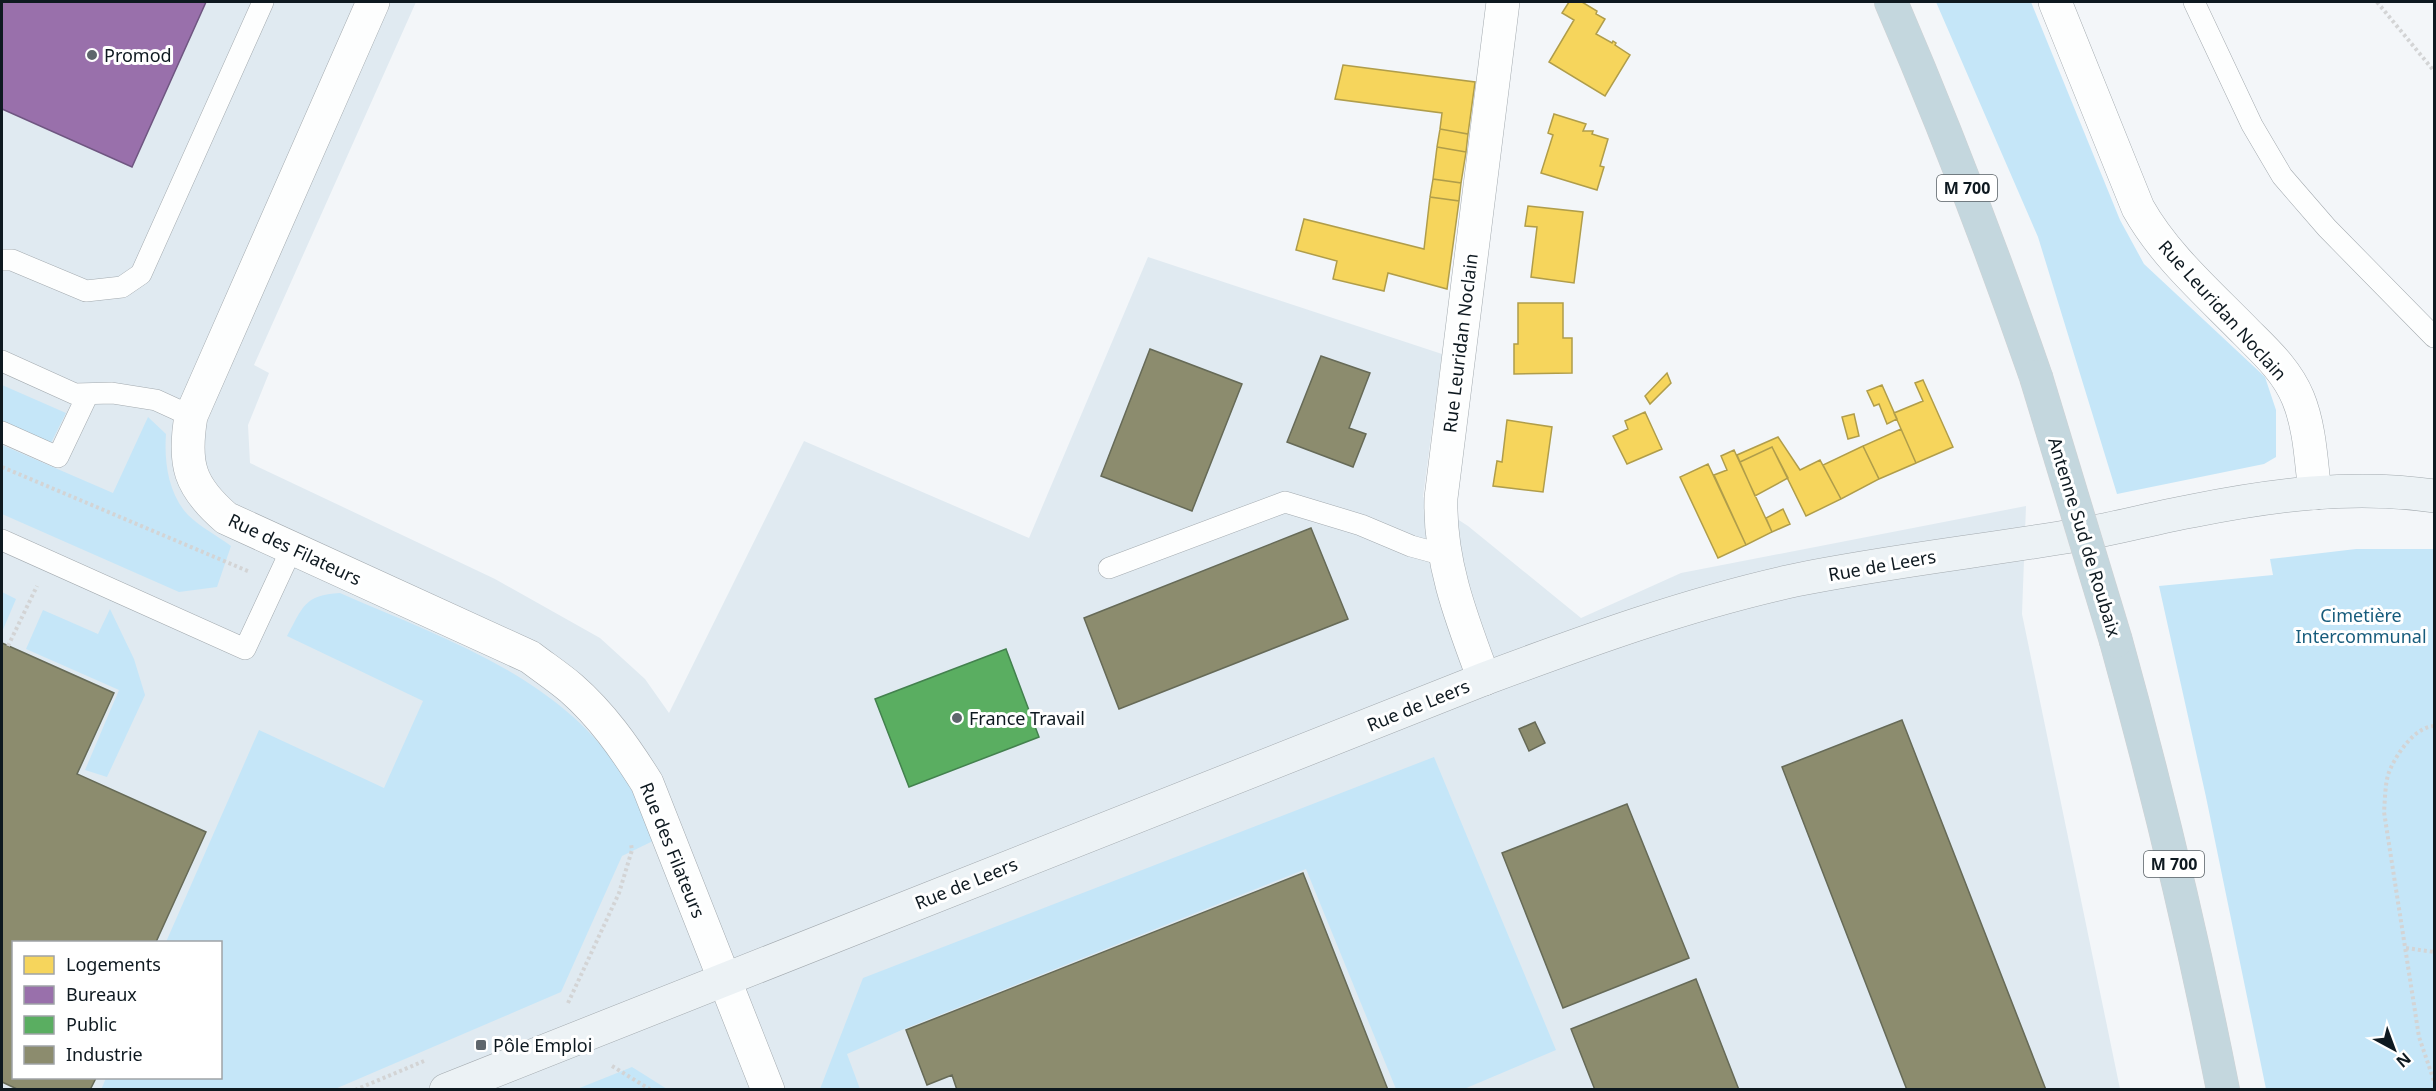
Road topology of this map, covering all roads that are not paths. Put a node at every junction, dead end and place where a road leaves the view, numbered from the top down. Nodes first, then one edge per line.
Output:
1 (263, 2) edge
2 (373, 2) edge
3 (1503, 2) edge
4 (1891, 2) edge
5 (2055, 2) edge
6 (2194, 2) edge
7 (2, 260) edge
8 (2434, 337) edge
9 (2, 361) edge
10 (88, 394) junction
11 (191, 416) junction
12 (2, 432) edge
13 (2315, 493) junction
14 (2434, 496) edge
15 (2, 540) edge
16 (292, 548) junction
17 (1444, 555) junction
18 (1109, 568) dead end
19 (1484, 679) junction
20 (724, 980) junction
21 (446, 1089) edge
22 (768, 1089) edge
23 (2223, 1089) edge

1 - 7 lane
2 - 11 street, Rue des Filateurs
3 - 17 street, Rue Leuridan Noclain
4 - 23 highway, Antenne Sud de Roubaix / M 700, bridge
5 - 13 street, Rue Leuridan Noclain
6 - 8 lane
9 - 10 lane
10 - 11 lane
10 - 12 lane
11 - 16 street, Rue des Filateurs
13 - 14 street, Rue de Leers
13 - 19 street, Rue de Leers
15 - 16 lane
16 - 20 street, Rue des Filateurs
17 - 18 lane
17 - 19 street, Rue Leuridan Noclain
19 - 20 street, Rue de Leers
20 - 21 street, Rue de Leers
20 - 22 street, Rue des Filateurs

